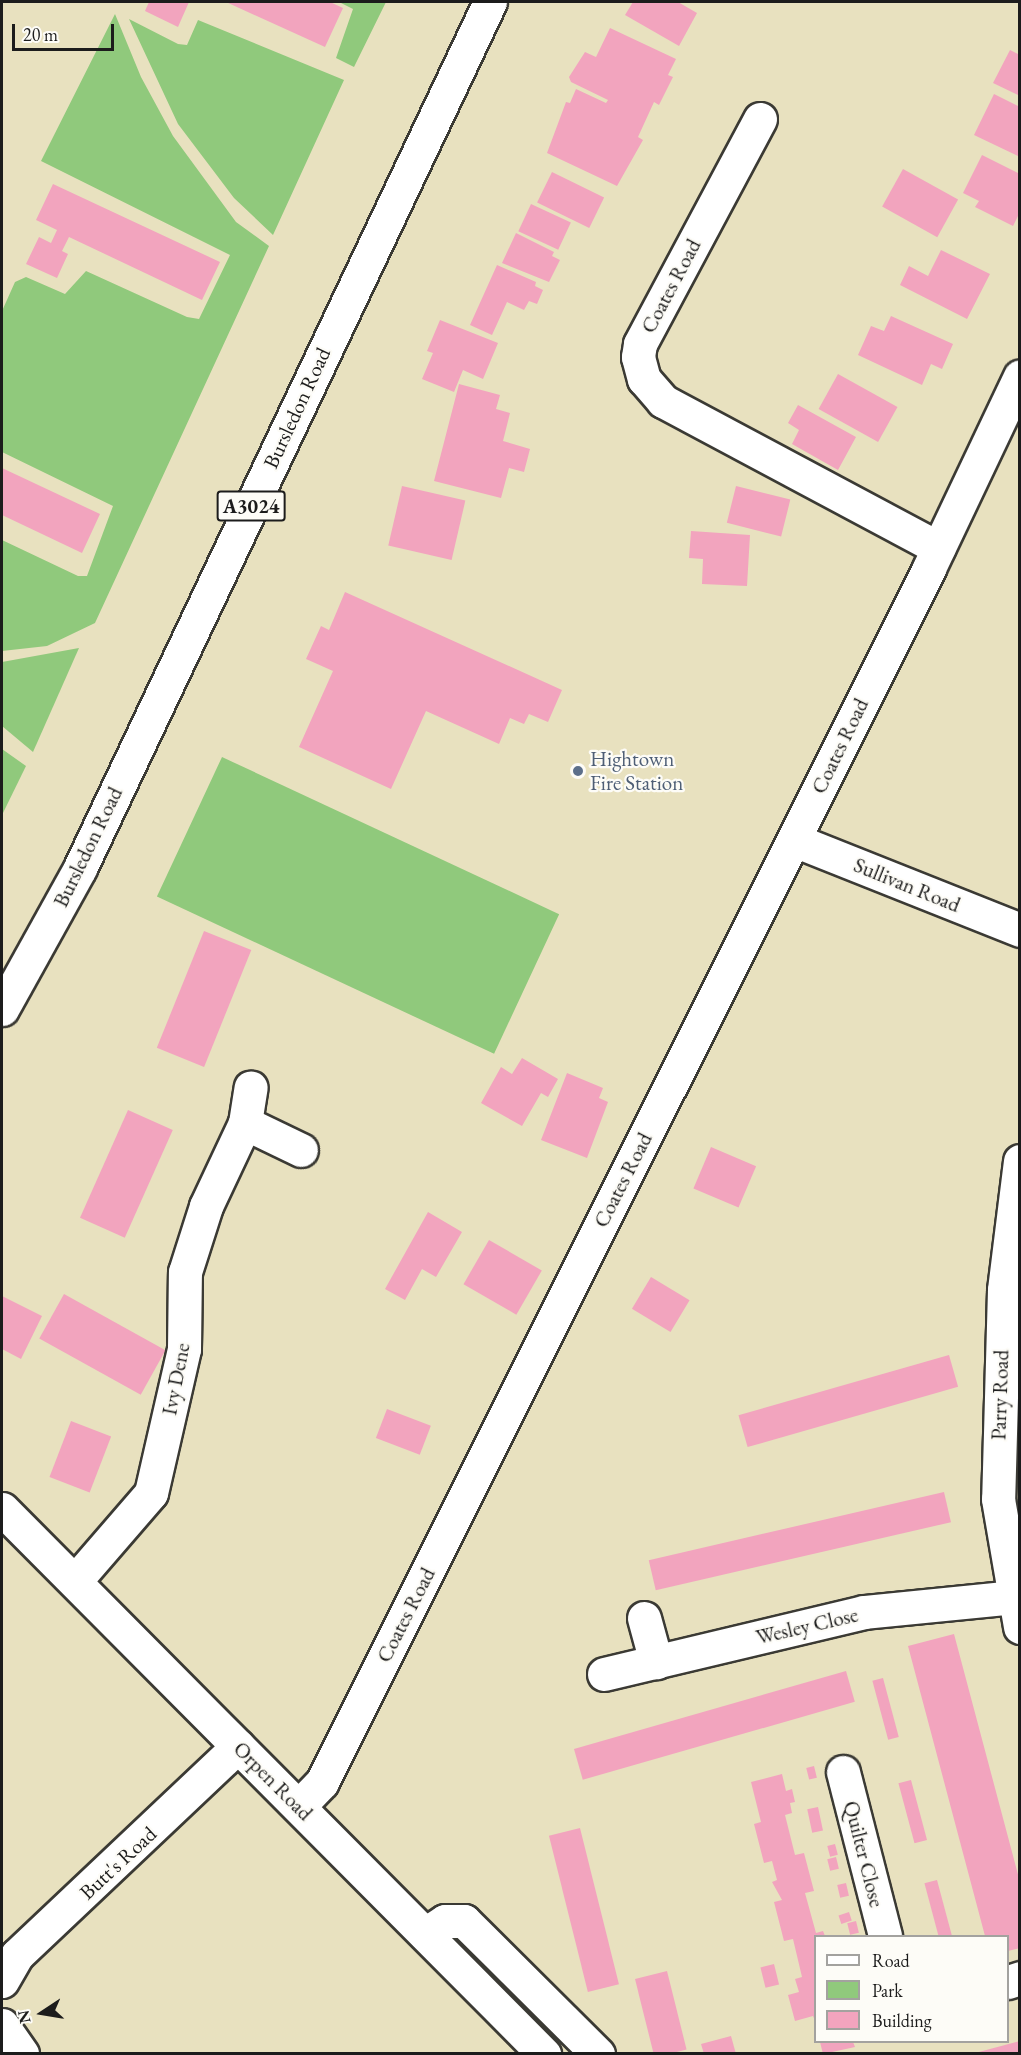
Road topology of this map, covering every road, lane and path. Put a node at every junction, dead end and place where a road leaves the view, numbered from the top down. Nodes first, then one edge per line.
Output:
1 (490, 2) edge
2 (760, 119) dead end
3 (1020, 376) edge
4 (938, 548) junction
5 (794, 840) junction
6 (1020, 930) edge
7 (2, 1010) edge
8 (251, 1087) dead end
9 (245, 1123) junction
10 (301, 1150) dead end
11 (1020, 1161) edge
12 (2, 1509) edge
13 (75, 1581) junction
14 (1016, 1612) edge
15 (644, 1618) dead end
16 (656, 1662) junction
17 (604, 1674) dead end
18 (238, 1746) junction
19 (843, 1772) dead end
20 (299, 1806) junction
21 (424, 1934) junction
22 (885, 1935) edge
23 (2, 1981) edge
24 (2, 2025) edge
25 (22, 2054) edge
26 (544, 2054) edge
27 (598, 2054) edge

1 - 7 street, Bursledon Road / A3024
2 - 4 street, Coates Road
3 - 4 street, Coates Road
4 - 5 street, Coates Road
5 - 6 street, Sullivan Road
5 - 20 street, Coates Road
8 - 9 street, Ivy Dene
9 - 10 street
9 - 13 street, Ivy Dene
11 - 14 street, Parry Road
12 - 13 street, Orpen Road
13 - 18 street, Orpen Road
14 - 16 street, Wesley Close
15 - 16 street
16 - 17 street, Wesley Close
18 - 20 street, Orpen Road
18 - 23 street, Butt's Road
19 - 22 street, Quilter Close
20 - 21 street, Orpen Road
21 - 26 street, Orpen Road
21 - 27 street
24 - 25 street

